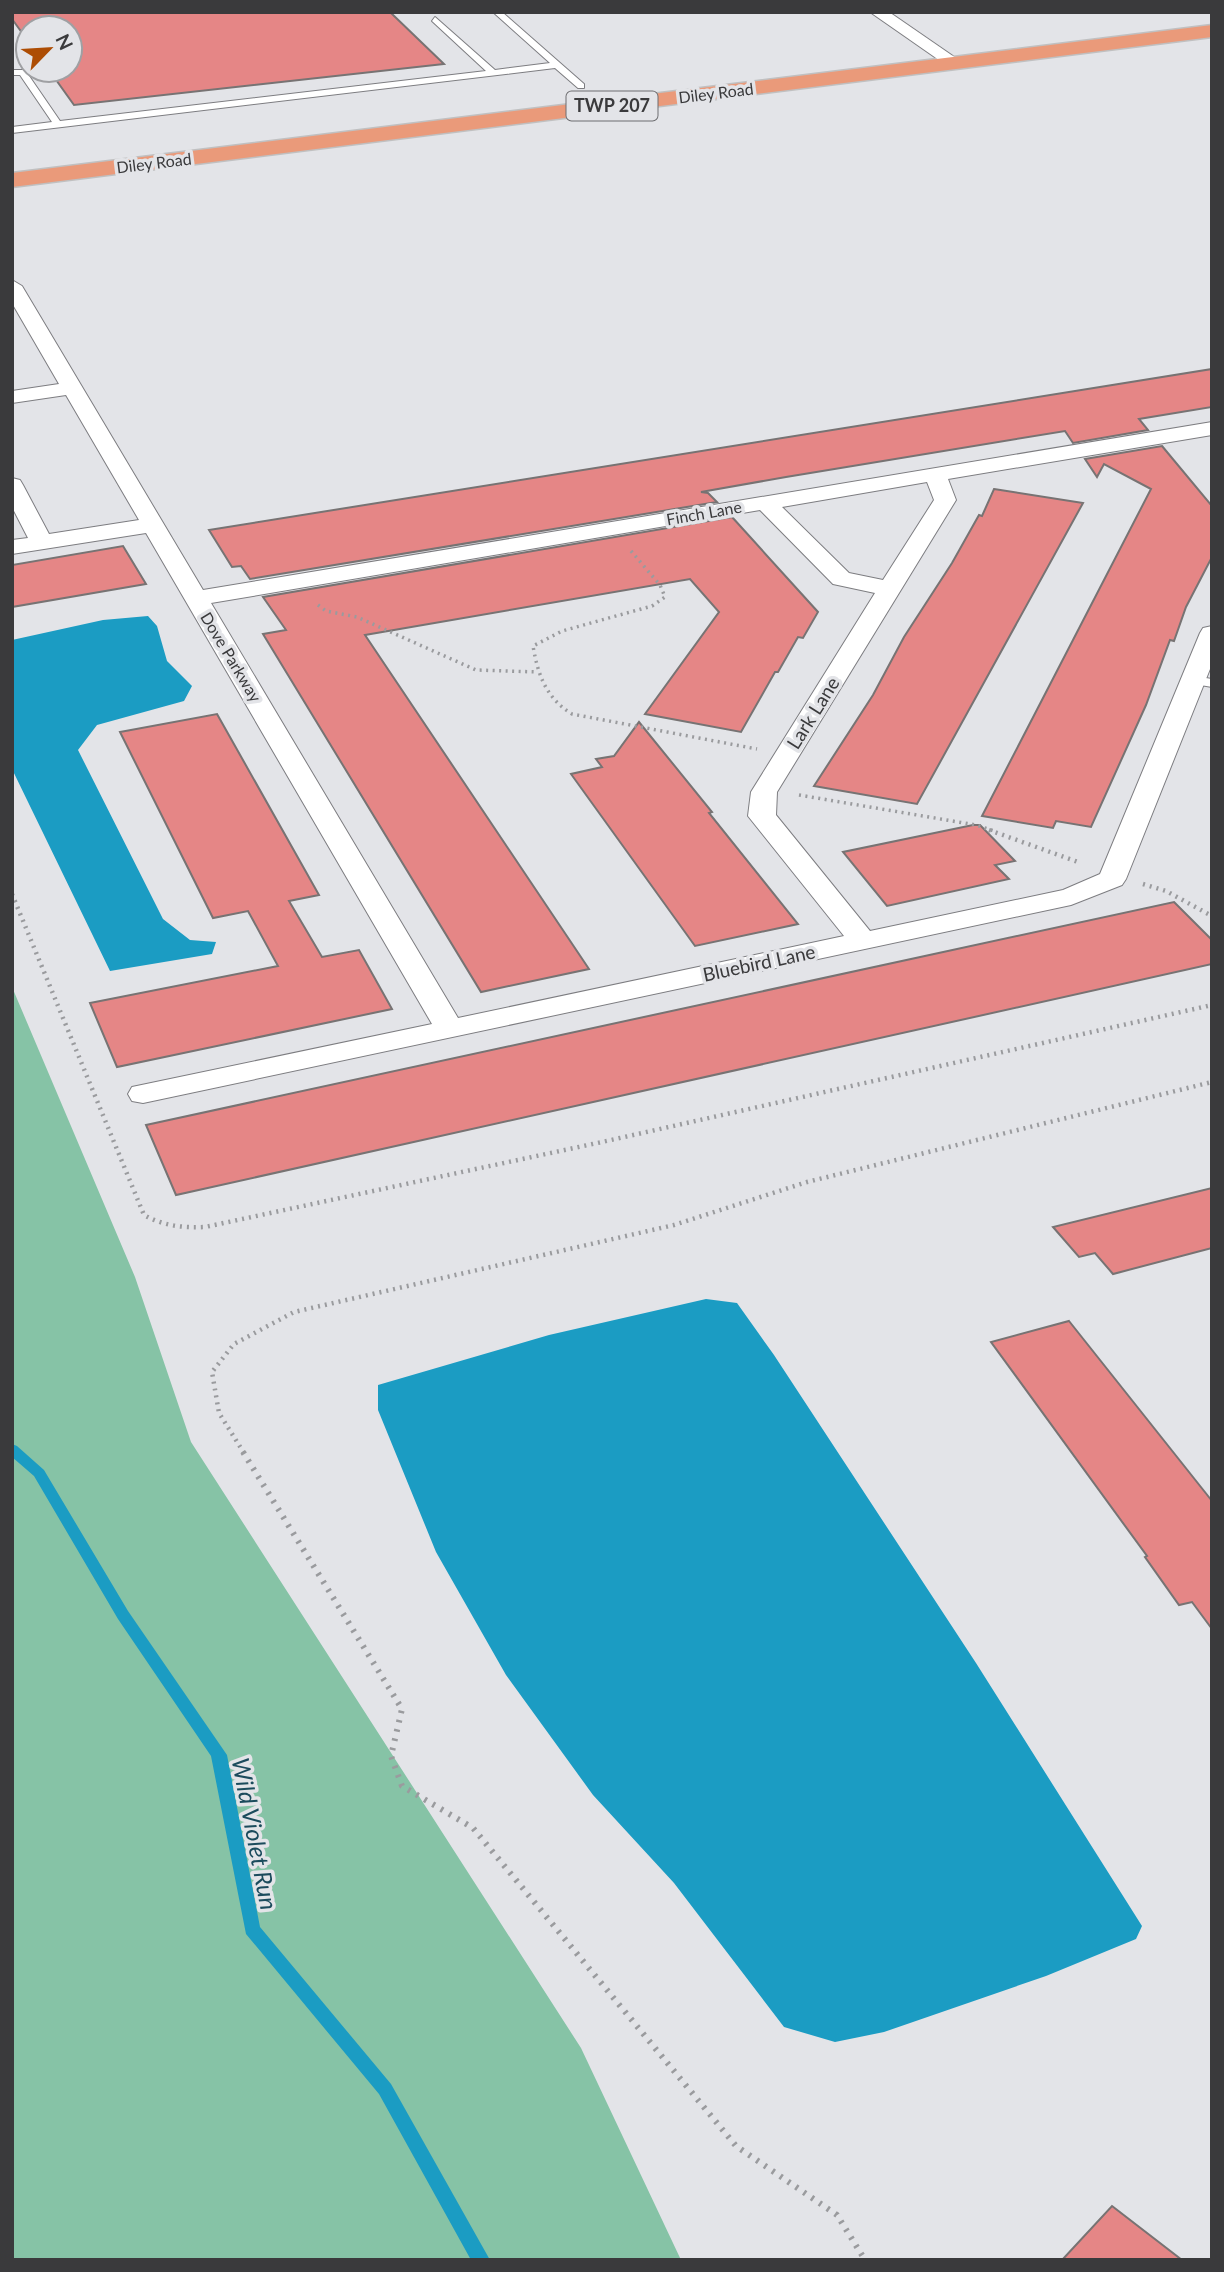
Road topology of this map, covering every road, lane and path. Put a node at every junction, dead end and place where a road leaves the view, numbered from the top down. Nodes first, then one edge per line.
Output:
1 (497, 12) edge
2 (878, 12) edge
3 (435, 19) dead end
4 (1212, 20) edge
5 (1212, 31) edge
6 (947, 58) junction
7 (557, 65) junction
8 (493, 73) junction
9 (12, 74) edge
10 (581, 86) dead end
11 (58, 124) junction
12 (12, 130) edge
13 (12, 167) edge
14 (12, 180) edge
15 (12, 286) edge
16 (73, 388) junction
17 (12, 397) edge
18 (1212, 428) edge
19 (1187, 432) junction
20 (1212, 454) edge
21 (935, 475) junction
22 (12, 485) edge
23 (766, 503) junction
24 (153, 525) junction
25 (612, 529) junction
26 (42, 542) junction
27 (12, 547) edge
28 (334, 575) junction
29 (890, 589) junction
30 (196, 598) junction
31 (1212, 633) edge
32 (538, 672) junction
33 (1202, 682) edge
34 (787, 755) junction
35 (766, 789) junction
36 (1114, 875) junction
37 (12, 894) edge
38 (1212, 916) edge
39 (863, 941) junction
40 (1212, 1005) edge
41 (450, 1028) junction
42 (1212, 1082) edge
43 (143, 1094) dead end
44 (865, 2260) edge

1 - 7 lane
2 - 6 street
3 - 8 lane
4 - 6 highway, Diley Road / TWP 207
5 - 6 highway, Diley Road / TWP 207
6 - 13 highway, Diley Road / TWP 207
6 - 14 highway, Diley Road / TWP 207
7 - 8 lane
7 - 10 lane
8 - 11 lane
9 - 11 lane
11 - 12 lane
15 - 16 street, Dove Parkway
16 - 17 street
16 - 24 street, Dove Parkway
18 - 19 street, Finch Lane
19 - 20 street
19 - 21 street, Finch Lane
21 - 23 street, Finch Lane
21 - 29 street, Lark Lane
22 - 26 street
23 - 25 street, Finch Lane
23 - 29 street
24 - 26 street
24 - 30 street, Dove Parkway
25 - 28 street, Finch Lane
25 - 32 path
26 - 27 street
28 - 30 street, Finch Lane
28 - 32 path
29 - 34 street, Lark Lane
30 - 41 street, Dove Parkway
31 - 33 street
32 - 34 path
33 - 36 street
34 - 35 street, Lark Lane
35 - 36 path
35 - 39 street
36 - 38 path
36 - 39 street, Bluebird Lane
37 - 40 path
39 - 41 street, Bluebird Lane
41 - 43 street, Bluebird Lane
42 - 44 path

